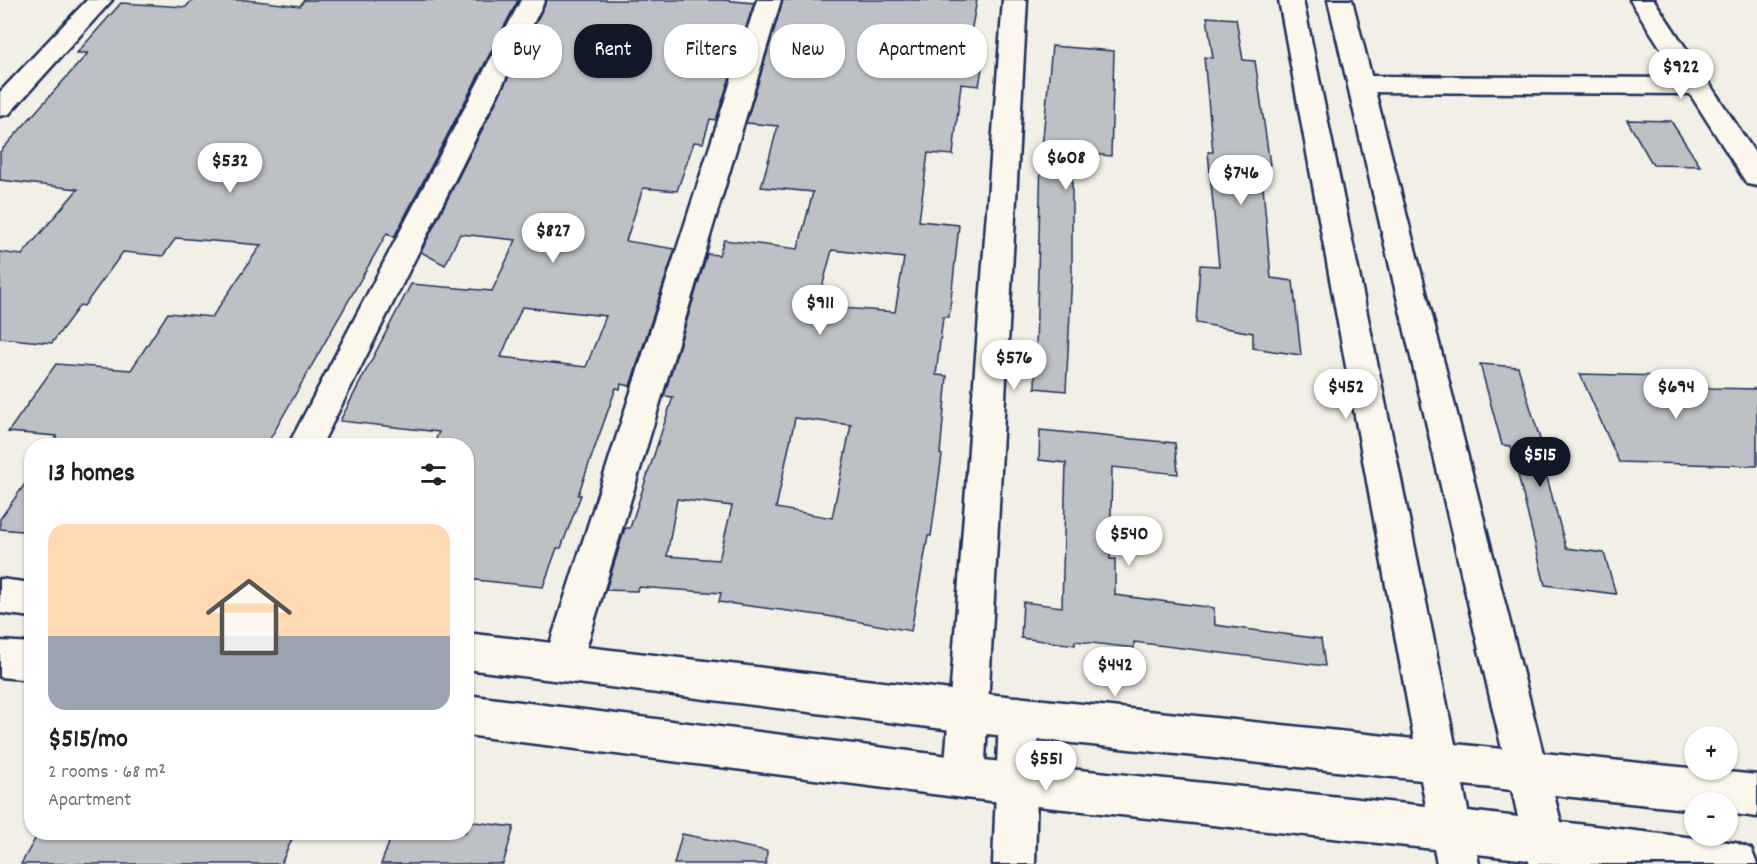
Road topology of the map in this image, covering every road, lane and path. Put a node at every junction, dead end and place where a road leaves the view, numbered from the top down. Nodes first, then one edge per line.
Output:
1 (100, 0) edge
2 (533, 0) edge
3 (769, 0) edge
4 (1015, 0) edge
5 (1291, 0) edge
6 (1340, 0) edge
7 (1642, 0) edge
8 (1361, 84) junction
9 (1698, 86) junction
10 (0, 108) edge
11 (1757, 177) edge
12 (308, 438) edge
13 (0, 596) edge
14 (24, 599) edge
15 (474, 652) edge
16 (0, 659) edge
17 (24, 661) edge
18 (563, 662) junction
19 (968, 712) junction
20 (474, 716) edge
21 (1019, 717) junction
22 (1437, 760) junction
23 (1527, 770) junction
24 (964, 778) junction
25 (1017, 784) junction
26 (1757, 796) edge
27 (1455, 847) edge
28 (1547, 853) edge
29 (1014, 864) edge
30 (1736, 864) edge

1 - 10 main road
2 - 12 main road
3 - 18 main road
4 - 19 main road
5 - 22 main road
6 - 8 main road
7 - 9 main road
8 - 9 main road
8 - 23 main road
9 - 11 main road
13 - 14 main road
15 - 18 main road
16 - 17 main road
18 - 19 main road
19 - 21 main road
19 - 24 main road
20 - 24 main road
21 - 22 main road
21 - 25 main road
22 - 23 main road
22 - 27 main road
23 - 26 main road
23 - 28 main road
24 - 25 main road
25 - 27 main road
25 - 29 main road
27 - 28 main road
28 - 30 main road

